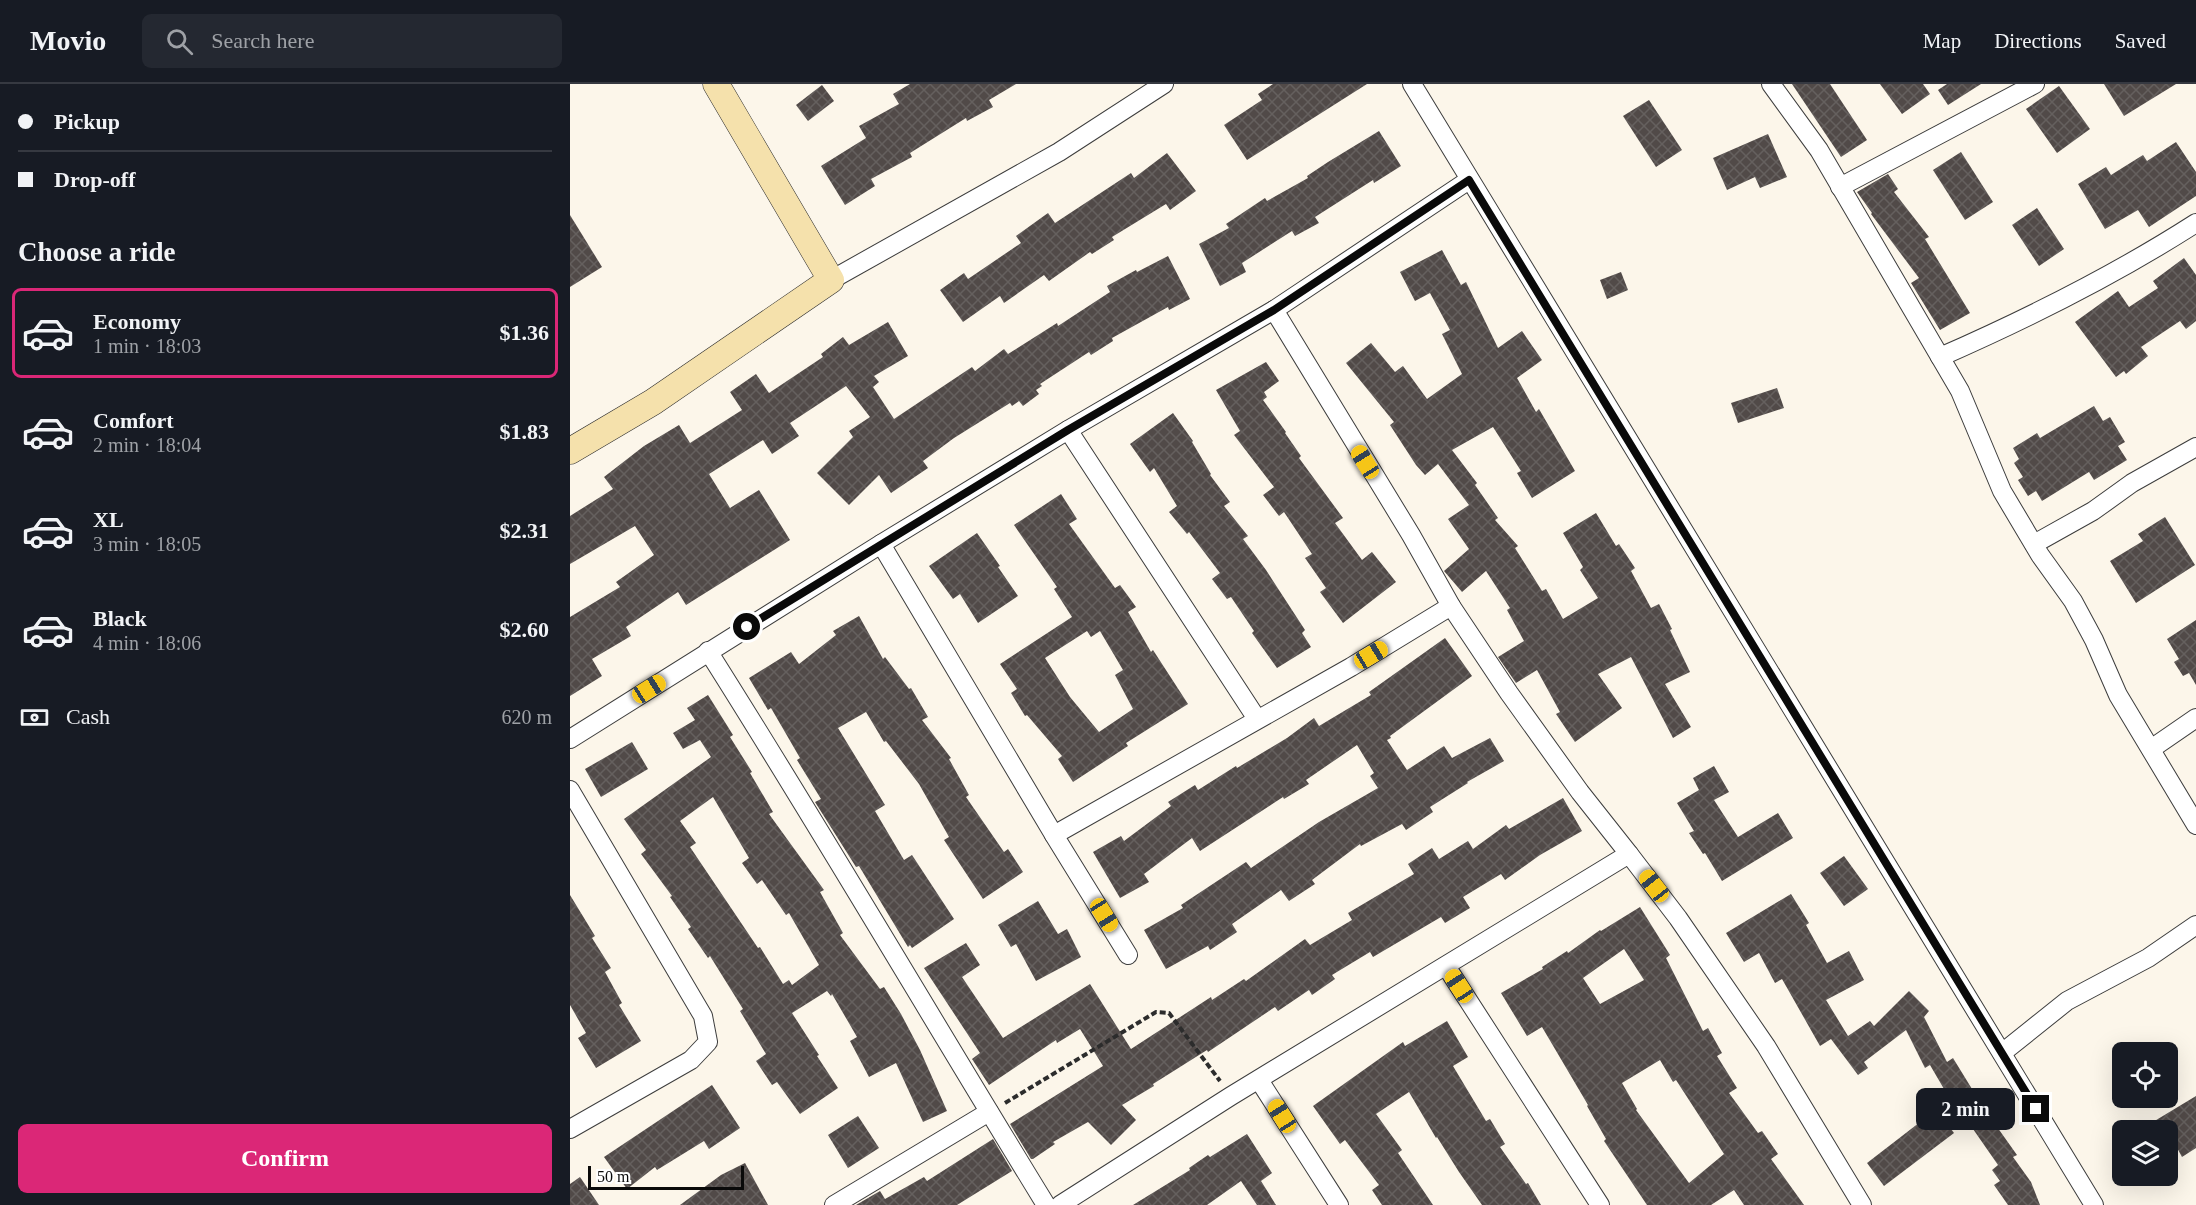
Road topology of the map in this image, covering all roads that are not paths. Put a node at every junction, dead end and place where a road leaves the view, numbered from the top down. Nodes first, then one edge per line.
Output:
1 (716, 84) edge
2 (1164, 84) edge
3 (1412, 84) edge
4 (1771, 84) edge
5 (2036, 84) edge
6 (1469, 180) junction
7 (1840, 187) junction
8 (2196, 222) edge
9 (831, 280) junction
10 (1274, 310) junction
11 (1940, 357) junction
12 (1068, 430) junction
13 (2196, 447) edge
14 (570, 451) edge
15 (881, 544) junction
16 (2034, 544) junction
17 (1451, 606) junction
18 (708, 651) junction
19 (2196, 718) edge
20 (1257, 719) junction
21 (570, 739) edge
22 (2151, 749) junction
23 (570, 790) edge
24 (2196, 825) edge
25 (1054, 835) junction
26 (1629, 855) junction
27 (2196, 925) edge
28 (1128, 954) dead end
29 (1446, 966) junction
30 (2002, 1053) junction
31 (1259, 1080) junction
32 (989, 1112) junction
33 (570, 1129) edge
34 (1064, 1204) edge
35 (834, 1205) edge
36 (1046, 1205) edge
37 (1339, 1205) edge
38 (1600, 1205) edge
39 (1862, 1205) edge
40 (2094, 1205) edge

1 - 9 street
2 - 9 street
3 - 6 street
4 - 7 street
5 - 7 street
6 - 10 street
6 - 30 street
7 - 11 street
8 - 11 street
9 - 14 street
10 - 12 street
10 - 17 street
11 - 16 street
12 - 15 street
12 - 20 street
13 - 16 street
15 - 18 street
15 - 25 street
16 - 22 street
17 - 20 street
17 - 26 street
18 - 21 street
18 - 32 street
19 - 22 street
20 - 25 street
22 - 24 street
23 - 33 street
25 - 28 street
26 - 29 street
26 - 39 street
27 - 30 street
29 - 31 street
29 - 38 street
30 - 40 street
31 - 34 street
31 - 37 street
32 - 35 street
32 - 36 street

